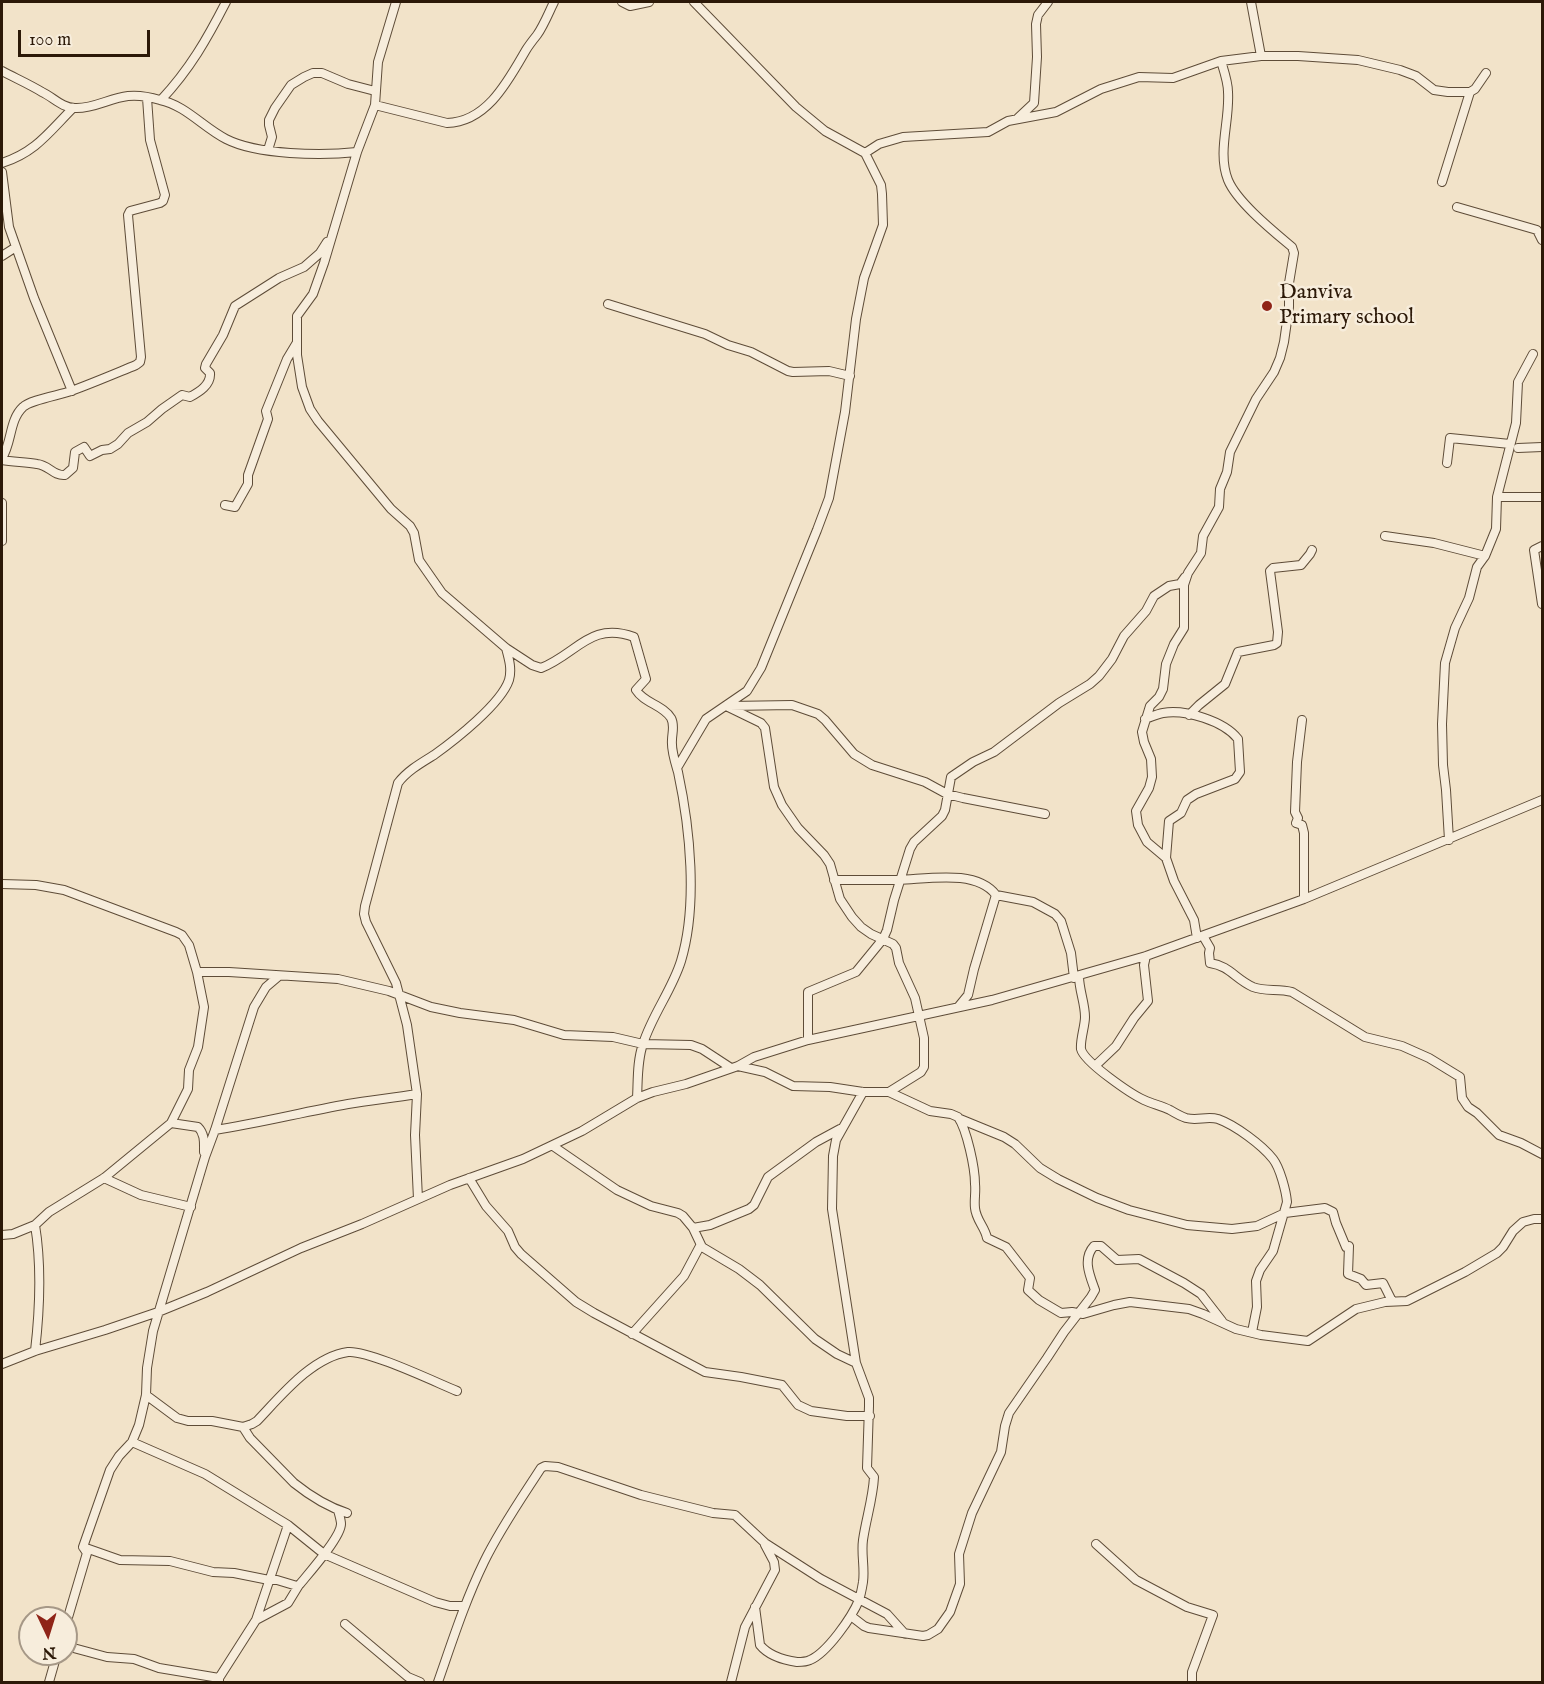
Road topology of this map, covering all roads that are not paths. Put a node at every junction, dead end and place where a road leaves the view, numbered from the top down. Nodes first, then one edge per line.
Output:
1 (225, 2) edge
2 (396, 2) edge
3 (554, 2) edge
4 (622, 2) edge
5 (649, 2) edge
6 (694, 2) edge
7 (1048, 2) edge
8 (1251, 2) edge
9 (1042, 6) edge
10 (1261, 56) junction
11 (1221, 61) junction
12 (2, 71) edge
13 (1486, 73) dead end
14 (375, 91) junction
15 (1470, 92) junction
16 (147, 98) junction
17 (161, 100) junction
18 (375, 105) junction
19 (73, 108) junction
20 (1017, 118) junction
21 (268, 150) junction
22 (357, 152) junction
23 (865, 153) junction
24 (2, 163) edge
25 (2, 172) edge
26 (1442, 182) dead end
27 (1457, 207) dead end
28 (330, 238) junction
29 (1542, 240) edge
30 (16, 247) junction
31 (2, 256) edge
32 (608, 304) dead end
33 (297, 343) junction
34 (1533, 354) dead end
35 (850, 376) junction
36 (72, 391) junction
37 (1510, 444) junction
38 (1542, 447) edge
39 (1518, 448) dead end
40 (2, 459) edge
41 (1447, 463) dead end
42 (1497, 497) junction
43 (1542, 497) edge
44 (2, 503) edge
45 (225, 505) dead end
46 (1385, 536) dead end
47 (2, 541) edge
48 (1542, 546) edge
49 (1312, 550) dead end
50 (1485, 556) junction
51 (1188, 573) junction
52 (1542, 604) edge
53 (506, 648) junction
54 (726, 706) junction
55 (1189, 715) junction
56 (1145, 718) junction
57 (1302, 720) dead end
58 (677, 768) junction
59 (947, 794) junction
60 (1542, 800) edge
61 (1046, 814) dead end
62 (1449, 840) junction
63 (1166, 858) junction
64 (834, 880) junction
65 (901, 880) junction
66 (2, 884) edge
67 (996, 895) junction
68 (1304, 899) junction
69 (1200, 937) junction
70 (883, 939) junction
71 (1146, 956) junction
72 (197, 972) junction
73 (279, 976) junction
74 (1077, 977) junction
75 (400, 997) junction
76 (959, 1006) junction
77 (920, 1015) junction
78 (808, 1040) junction
79 (643, 1044) junction
80 (1095, 1065) junction
81 (734, 1067) junction
82 (863, 1092) junction
83 (889, 1092) junction
84 (417, 1094) junction
85 (637, 1098) junction
86 (960, 1119) junction
87 (171, 1124) junction
88 (842, 1128) junction
89 (215, 1130) junction
90 (553, 1146) junction
91 (1542, 1154) edge
92 (205, 1157) junction
93 (104, 1178) junction
94 (469, 1178) junction
95 (418, 1199) junction
96 (191, 1208) junction
97 (1285, 1213) junction
98 (1542, 1219) edge
99 (35, 1224) junction
100 (693, 1228) junction
101 (2, 1235) edge
102 (700, 1246) junction
103 (1392, 1301) junction
104 (158, 1312) junction
105 (1078, 1313) junction
106 (1224, 1325) junction
107 (1252, 1332) junction
108 (632, 1334) junction
109 (35, 1351) junction
110 (856, 1362) junction
111 (2, 1364) edge
112 (457, 1391) dead end
113 (146, 1395) junction
114 (870, 1416) junction
115 (243, 1427) junction
116 (132, 1442) junction
117 (288, 1525) junction
118 (765, 1543) junction
119 (1096, 1544) dead end
120 (83, 1547) junction
121 (324, 1554) junction
122 (269, 1580) junction
123 (299, 1585) junction
124 (860, 1598) junction
125 (71, 1606) edge
126 (464, 1606) junction
127 (755, 1607) junction
128 (851, 1616) junction
129 (256, 1620) junction
130 (345, 1624) dead end
131 (905, 1634) junction
132 (78, 1649) edge
133 (54, 1666) edge
134 (219, 1680) edge
135 (49, 1683) edge
136 (420, 1683) edge
137 (438, 1683) edge
138 (732, 1683) edge
139 (1192, 1683) edge

1 - 17 street
2 - 14 street
3 - 18 street
4 - 5 street
6 - 23 street
7 - 9 street
8 - 10 street
9 - 20 street
10 - 11 street
10 - 15 street
11 - 20 street
11 - 51 street
12 - 19 street
13 - 15 street
14 - 18 street
14 - 21 street
15 - 26 street
16 - 17 street
16 - 19 street
16 - 36 street
17 - 21 street
18 - 22 street
19 - 24 street
20 - 23 street
21 - 22 street
22 - 28 street
23 - 35 street
25 - 30 street
27 - 29 street
28 - 33 street
28 - 40 street
30 - 31 street
30 - 36 street
32 - 35 street
33 - 45 street
33 - 53 street
34 - 37 street
35 - 54 street
36 - 40 street
37 - 41 street
37 - 42 street
38 - 39 street
42 - 43 street
42 - 50 street
44 - 47 street
46 - 50 street
48 - 52 street
49 - 55 street
50 - 62 street
51 - 56 street
51 - 59 street
53 - 58 street
53 - 75 street
54 - 58 street
54 - 59 street
54 - 64 street
55 - 56 street
55 - 63 street
56 - 63 street
57 - 68 street
58 - 79 street
59 - 61 street
59 - 65 street
60 - 62 street
62 - 68 street
63 - 69 street
64 - 65 street
64 - 70 street
65 - 67 street
65 - 70 street
66 - 72 street
67 - 74 street
67 - 76 street
68 - 69 street
69 - 71 street
69 - 91 street
70 - 77 street
70 - 78 street
71 - 74 street
71 - 80 street
72 - 73 street
72 - 87 street
73 - 75 street
73 - 89 street
74 - 76 street
74 - 80 street
75 - 79 street
75 - 84 street
76 - 77 street
77 - 78 street
77 - 83 street
78 - 81 street
79 - 81 street
79 - 85 street
80 - 97 street
81 - 82 street
81 - 85 street
82 - 83 street
82 - 88 street
83 - 86 street
84 - 89 street
84 - 95 street
85 - 90 street
86 - 97 street
86 - 105 street
87 - 92 street
87 - 93 street
88 - 100 street
88 - 110 street
89 - 92 street
90 - 94 street
90 - 100 street
92 - 96 street
93 - 96 street
93 - 99 street
94 - 95 street
94 - 108 street
95 - 104 street
96 - 104 street
97 - 103 street
97 - 107 street
98 - 103 street
99 - 101 street
99 - 109 street
100 - 102 street
102 - 108 street
102 - 110 street
103 - 107 street
104 - 109 street
104 - 113 street
105 - 106 street
105 - 106 street
105 - 131 street
106 - 107 street
108 - 114 street
109 - 111 street
110 - 114 street
112 - 115 street
113 - 115 street
113 - 116 street
114 - 124 street
115 - 121 street
116 - 117 street
116 - 120 street
117 - 121 street
117 - 122 street
118 - 124 street
118 - 126 street
118 - 127 street
119 - 139 street
120 - 122 street
120 - 125 street
121 - 123 street
121 - 126 street
122 - 123 street
122 - 129 street
123 - 129 street
124 - 128 street
124 - 131 street
126 - 137 street
127 - 128 street
127 - 138 street
128 - 131 street
129 - 134 street
130 - 136 street
132 - 134 street
133 - 135 street

